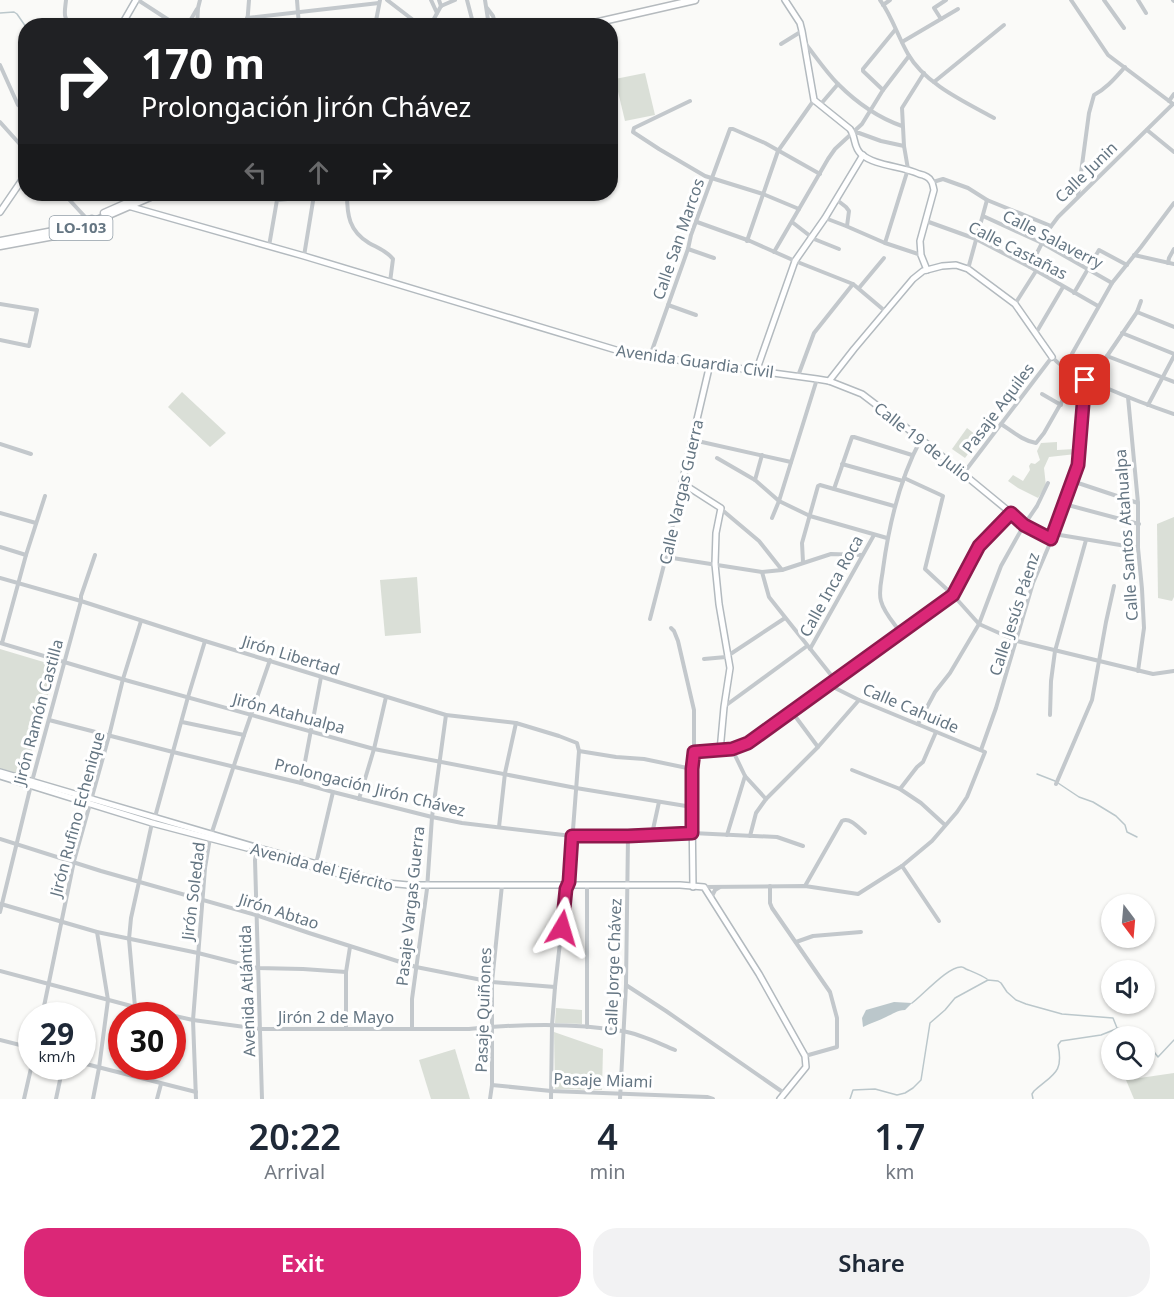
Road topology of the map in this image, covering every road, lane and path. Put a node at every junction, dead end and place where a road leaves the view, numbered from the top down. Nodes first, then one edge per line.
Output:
1 (66, 0) edge
2 (137, 0) edge
3 (200, 0) edge
4 (249, 0) edge
5 (297, 0) edge
6 (387, 0) edge
7 (431, 0) edge
8 (439, 0) edge
9 (455, 0) edge
10 (467, 0) edge
11 (485, 0) edge
12 (695, 0) edge
13 (785, 0) edge
14 (880, 0) edge
15 (890, 0) edge
16 (946, 0) edge
17 (1072, 0) edge
18 (1104, 0) edge
19 (1138, 0) edge
20 (379, 1) edge
21 (883, 5) junction
22 (441, 6) junction
23 (487, 7) junction
24 (198, 8) junction
25 (958, 9) dead end
26 (297, 12) junction
27 (437, 13) junction
28 (1146, 13) dead end
29 (65, 18) edge
30 (126, 18) edge
31 (165, 18) edge
32 (192, 18) edge
33 (197, 18) edge
34 (248, 18) joint
35 (298, 18) edge
36 (376, 18) edge
37 (411, 18) edge
38 (434, 18) edge
39 (472, 18) edge
40 (487, 18) edge
41 (494, 18) edge
42 (616, 18) edge
43 (941, 19) junction
44 (1004, 25) dead end
45 (1124, 28) dead end
46 (895, 30) junction
47 (802, 31) junction
48 (902, 42) junction
49 (805, 43) junction
50 (781, 44) dead end
51 (909, 56) junction
52 (0, 65) edge
53 (1125, 68) junction
54 (924, 73) junction
55 (934, 82) junction
56 (838, 84) junction
57 (882, 90) junction
58 (1174, 94) edge
59 (814, 100) junction
60 (690, 101) dead end
61 (1172, 103) edge
62 (18, 105) edge
63 (820, 105) junction
64 (870, 110) junction
65 (994, 118) dead end
66 (0, 122) edge
67 (902, 126) junction
68 (1147, 130) junction
69 (853, 133) junction
70 (18, 141) edge
71 (904, 146) junction
72 (778, 151) junction
73 (1174, 152) edge
74 (862, 155) junction
75 (908, 168) junction
76 (820, 174) junction
77 (712, 178) junction
78 (933, 182) junction
79 (18, 186) edge
80 (763, 194) junction
81 (1078, 196) junction
82 (837, 200) junction
83 (987, 200) junction
84 (70, 201) edge
85 (126, 201) edge
86 (135, 201) edge
87 (139, 201) edge
88 (277, 201) edge
89 (313, 201) edge
90 (347, 201) edge
91 (128, 205) junction
92 (1173, 205) edge
93 (799, 208) junction
94 (0, 213) edge
95 (982, 216) junction
96 (825, 218) junction
97 (925, 221) junction
98 (90, 222) junction
99 (697, 222) junction
100 (792, 222) junction
101 (846, 226) junction
102 (1051, 226) junction
103 (812, 237) junction
104 (976, 239) junction
105 (0, 241) edge
106 (747, 241) junction
107 (885, 243) junction
108 (1042, 243) junction
109 (0, 246) edge
110 (269, 246) junction
111 (688, 249) junction
112 (839, 249) dead end
113 (1174, 249) edge
114 (774, 252) junction
115 (921, 255) junction
116 (1134, 255) junction
117 (304, 256) junction
118 (714, 258) dead end
119 (884, 258) dead end
120 (1168, 260) junction
121 (795, 261) junction
122 (1174, 264) edge
123 (1126, 265) junction
124 (1030, 267) junction
125 (968, 268) junction
126 (1088, 269) junction
127 (927, 270) junction
128 (1036, 271) junction
129 (390, 282) junction
130 (1112, 283) junction
131 (852, 284) junction
132 (1063, 287) junction
133 (859, 288) junction
134 (1074, 293) junction
135 (1141, 301) dead end
136 (0, 304) edge
137 (1016, 304) junction
138 (668, 305) junction
139 (1098, 306) junction
140 (885, 311) junction
141 (1137, 312) junction
142 (696, 315) dead end
143 (1174, 327) edge
144 (1036, 333) junction
145 (1122, 333) junction
146 (0, 340) edge
147 (1174, 355) edge
148 (650, 356) junction
149 (1107, 356) junction
150 (1052, 357) junction
151 (711, 364) junction
152 (1064, 368) junction
153 (757, 369) junction
154 (1077, 375) junction
155 (798, 376) junction
156 (1162, 377) junction
157 (817, 379) junction
158 (829, 381) junction
159 (1088, 381) junction
160 (1174, 382) edge
161 (1042, 394) dead end
162 (1128, 397) junction
163 (1061, 405) junction
164 (1148, 405) junction
165 (1174, 414) edge
166 (1001, 424) junction
167 (921, 439) junction
168 (693, 440) junction
169 (0, 444) edge
170 (31, 454) dead end
171 (762, 455) junction
172 (912, 455) junction
173 (717, 458) dead end
174 (791, 462) junction
175 (842, 464) junction
176 (963, 474) junction
177 (903, 479) junction
178 (755, 480) junction
179 (1072, 481) junction
180 (682, 483) junction
181 (1048, 483) dead end
182 (834, 489) junction
183 (45, 496) dead end
184 (779, 501) junction
185 (1138, 503) junction
186 (1064, 504) junction
187 (894, 506) junction
188 (721, 508) junction
189 (0, 513) edge
190 (1011, 513) junction
191 (810, 516) junction
192 (772, 518) dead end
193 (36, 523) junction
194 (1024, 525) junction
195 (1139, 525) junction
196 (1054, 534) junction
197 (874, 535) junction
198 (887, 538) junction
199 (1051, 539) junction
200 (1086, 540) junction
201 (0, 548) edge
202 (1138, 548) junction
203 (26, 555) junction
204 (95, 555) dead end
205 (862, 555) junction
206 (666, 557) junction
207 (803, 562) junction
208 (715, 564) junction
209 (782, 570) junction
210 (762, 572) junction
211 (0, 578) edge
212 (19, 583) junction
213 (1114, 586) dead end
214 (953, 595) junction
215 (81, 601) junction
216 (785, 618) junction
217 (650, 619) dead end
218 (141, 621) junction
219 (979, 624) junction
220 (671, 628) dead end
221 (901, 633) junction
222 (206, 641) junction
223 (1017, 641) junction
224 (1, 643) edge
225 (809, 647) junction
226 (1055, 651) junction
227 (728, 656) junction
228 (704, 659) dead end
229 (270, 660) junction
230 (64, 661) junction
231 (1099, 661) junction
232 (1138, 671) junction
233 (1174, 672) edge
234 (321, 677) junction
235 (123, 679) junction
236 (836, 680) junction
237 (829, 685) junction
238 (188, 697) junction
239 (386, 697) junction
240 (860, 700) junction
241 (724, 707) junction
242 (792, 712) junction
243 (251, 715) junction
244 (446, 715) junction
245 (1050, 715) dead end
246 (49, 720) junction
247 (182, 722) junction
248 (516, 723) junction
249 (918, 724) junction
250 (310, 731) junction
251 (936, 732) junction
252 (244, 735) junction
253 (110, 736) junction
254 (818, 747) junction
255 (374, 749) junction
256 (732, 749) junction
257 (579, 751) junction
258 (720, 751) junction
259 (983, 751) junction
260 (172, 752) junction
261 (694, 752) junction
262 (439, 762) junction
263 (233, 767) junction
264 (692, 769) junction
265 (852, 770) dead end
266 (505, 773) junction
267 (0, 774) edge
268 (745, 776) junction
269 (301, 783) junction
270 (31, 784) junction
271 (1056, 784) dead end
272 (576, 788) junction
273 (900, 789) junction
274 (333, 792) junction
275 (359, 799) junction
276 (766, 799) junction
277 (91, 801) junction
278 (659, 802) junction
279 (692, 807) junction
280 (432, 817) junction
281 (154, 820) junction
282 (945, 825) junction
283 (499, 826) junction
284 (692, 833) junction
285 (865, 833) dead end
286 (652, 834) junction
287 (727, 835) junction
288 (211, 836) junction
289 (572, 836) junction
290 (628, 836) junction
291 (750, 836) junction
292 (0, 839) edge
293 (17, 843) junction
294 (802, 846) dead end
295 (261, 850) junction
296 (74, 861) junction
297 (307, 863) junction
298 (316, 864) junction
299 (902, 866) junction
300 (139, 881) junction
301 (721, 886) junction
302 (770, 886) junction
303 (805, 886) junction
304 (427, 887) junction
305 (502, 887) junction
306 (564, 887) junction
307 (587, 887) junction
308 (627, 887) junction
309 (693, 887) junction
310 (704, 887) junction
311 (711, 898) junction
312 (202, 899) junction
313 (1, 904) edge
314 (0, 912) edge
315 (256, 915) junction
316 (939, 921) dead end
317 (62, 922) junction
318 (97, 932) junction
319 (861, 932) dead end
320 (129, 939) junction
321 (796, 942) junction
322 (350, 946) junction
323 (198, 953) junction
324 (416, 967) junction
325 (258, 968) junction
326 (0, 971) edge
327 (346, 972) junction
328 (492, 982) junction
329 (48, 984) junction
330 (626, 985) junction
331 (555, 987) junction
332 (108, 1000) junction
333 (45, 1002) edge
334 (116, 1002) edge
335 (135, 1002) edge
336 (186, 1019) edge
337 (192, 1020) junction
338 (552, 1025) junction
339 (493, 1026) junction
340 (587, 1027) junction
341 (412, 1028) junction
342 (260, 1029) junction
343 (346, 1029) junction
344 (624, 1031) junction
345 (0, 1040) edge
346 (18, 1044) edge
347 (675, 1050) dead end
348 (805, 1056) junction
349 (96, 1067) edge
350 (99, 1068) junction
351 (28, 1080) edge
352 (60, 1080) edge
353 (161, 1084) junction
354 (492, 1085) junction
355 (551, 1091) junction
356 (196, 1092) junction
357 (620, 1093) junction
358 (782, 1096) edge
359 (24, 1099) edge
360 (56, 1099) edge
361 (93, 1099) edge
362 (158, 1099) edge
363 (196, 1099) edge
364 (262, 1099) edge
365 (490, 1099) edge
366 (551, 1099) edge
367 (620, 1099) edge
368 (713, 1099) edge

1 - 29 street
2 - 30 street
2 - 31 street
3 - 24 street
4 - 34 street
5 - 26 street
6 - 37 street
7 - 27 street
8 - 22 street
9 - 22 street
10 - 39 street
11 - 23 street
12 - 42 main road
13 - 47 street
14 - 21 street
15 - 21 street
16 - 43 street
17 - 53 street
18 - 45 street
19 - 28 street
20 - 26 street
20 - 36 street
21 - 46 street
22 - 27 street
23 - 40 street
23 - 41 street
24 - 32 street
24 - 33 street
25 - 43 street
26 - 34 street
26 - 35 street
27 - 38 street
43 - 48 street
44 - 55 street
46 - 48 street
46 - 57 street
47 - 49 street
47 - 50 street
48 - 51 street
49 - 56 street
49 - 59 street
51 - 54 street
51 - 57 street
52 - 62 street
53 - 61 street
53 - 81 street
54 - 55 street
54 - 67 street
55 - 65 street
56 - 63 street
56 - 64 street
57 - 64 street
58 - 61 street, Calle Junin
59 - 63 street
59 - 72 street
60 - 77 street
61 - 68 street, Calle Junin
63 - 69 street
64 - 67 street
64 - 69 street
66 - 70 street
67 - 71 street
68 - 73 street
68 - 81 street, Calle Junin
69 - 71 street
69 - 74 street
69 - 76 street
71 - 75 street
72 - 76 street
72 - 77 street, Calle San Marcos
72 - 80 street
74 - 75 street
74 - 82 street
75 - 78 street
75 - 107 street
76 - 93 street
77 - 80 street
77 - 99 street, Calle San Marcos
78 - 83 street
78 - 97 street
79 - 94 street
80 - 93 street
80 - 106 street
81 - 102 street, Calle Junin
82 - 96 street
82 - 101 street
83 - 95 street
83 - 102 street
84 - 98 street
85 - 91 street
86 - 91 main road, LO-103
87 - 91 main road, LO-103
88 - 110 street
89 - 117 street
90 - 129 street
91 - 98 main road, LO-103
91 - 110 street, Avenida Guardia Civil
92 - 116 street
93 - 100 street
95 - 104 street
95 - 108 street, Calle Salaverry
96 - 101 street
96 - 103 street
97 - 104 street, Calle Castañas
97 - 115 street
98 - 105 main road, LO-103
98 - 109 main road, LO-103
99 - 106 street
99 - 111 street, Calle San Marcos
100 - 103 street
100 - 114 street
101 - 107 street
102 - 108 street, Calle Junin
103 - 112 street
103 - 121 street
104 - 124 street, Calle Castañas
104 - 125 street
106 - 114 street
107 - 115 street
108 - 124 street, Calle Junin
108 - 126 street, Calle Salaverry
110 - 117 street, Avenida Guardia Civil
111 - 118 street
111 - 138 street, Calle San Marcos
113 - 120 street
114 - 121 street
115 - 127 street
116 - 120 street
116 - 123 street
117 - 129 street, Avenida Guardia Civil
119 - 133 street
120 - 122 street
121 - 131 street
121 - 153 street
123 - 126 street
123 - 130 street
124 - 128 street, Calle Castañas
125 - 127 street
125 - 137 street
126 - 130 street, Calle Salaverry
126 - 134 street
127 - 140 street
128 - 132 street, Calle Castañas
128 - 137 street
129 - 148 street, Avenida Guardia Civil
130 - 139 street
131 - 133 street
131 - 155 street
132 - 134 street, Calle Castañas
132 - 144 street
133 - 140 street
134 - 139 street, Calle Castañas
135 - 141 street
136 - 146 street
137 - 144 street
138 - 142 street
138 - 148 street, Calle San Marcos
139 - 152 street
140 - 158 street
141 - 143 street
141 - 145 street
144 - 150 street
145 - 147 street
145 - 149 street
147 - 156 street
148 - 151 street, Avenida Guardia Civil
149 - 156 street
149 - 159 street
150 - 152 street
150 - 166 street, Pasaje Aquiles
151 - 153 street, Avenida Guardia Civil
151 - 168 street, Calle Vargas Guerra
152 - 154 street
153 - 155 street, Avenida Guardia Civil
154 - 159 street
154 - 163 street
155 - 157 street, Avenida Guardia Civil
156 - 160 street
156 - 164 street
157 - 158 street, Avenida Guardia Civil
157 - 174 street
158 - 167 street, Calle 19 de Julio
159 - 162 street
159 - 179 street, Calle Jesús Páenz
161 - 163 street
162 - 164 street
162 - 185 street, Calle Santos Atahualpa
163 - 166 street
164 - 165 street
166 - 176 street, Pasaje Aquiles
167 - 172 street
167 - 176 street, Calle 19 de Julio
168 - 171 street
168 - 180 street, Calle Vargas Guerra
169 - 170 street
171 - 174 street
171 - 178 street
172 - 175 street
172 - 177 street
173 - 178 street
174 - 184 street
175 - 177 street
175 - 182 street
176 - 190 street, Calle 19 de Julio
177 - 187 street
177 - 214 street
178 - 184 street
179 - 185 street
179 - 186 street, Calle Jesús Páenz
180 - 188 street
180 - 206 street, Calle Vargas Guerra
181 - 194 street
182 - 187 street
182 - 191 street
183 - 193 street
184 - 191 street
184 - 192 street
185 - 195 street, Calle Santos Atahualpa
186 - 195 street
186 - 196 street, Calle Jesús Páenz
187 - 198 street
188 - 208 street
188 - 209 street
189 - 193 street
190 - 194 street
190 - 214 street
191 - 197 street
191 - 207 street
193 - 203 street
194 - 199 street
194 - 219 street
195 - 202 street, Calle Santos Atahualpa
196 - 199 street, Calle Jesús Páenz
196 - 200 street
197 - 198 street
197 - 205 street, Calle Inca Roca
198 - 221 street
199 - 223 street, Calle Jesús Páenz
200 - 202 street
200 - 226 street
201 - 203 street
202 - 232 street, Calle Santos Atahualpa
203 - 212 street
204 - 215 street, Jirón Ramón Castilla
205 - 207 street
205 - 225 street, Calle Inca Roca
206 - 208 street
206 - 217 street, Calle Vargas Guerra
207 - 209 street
208 - 210 street
208 - 227 street
209 - 210 street
210 - 216 street
211 - 212 street, Jirón Libertad
212 - 215 street, Jirón Libertad
212 - 224 street
213 - 231 street
214 - 219 street
214 - 221 street
215 - 218 street, Jirón Libertad
215 - 230 street, Jirón Ramón Castilla
216 - 225 street
216 - 227 street
218 - 222 street, Jirón Libertad
218 - 235 street, Jirón Rufino Echenique
219 - 223 street
219 - 249 street
220 - 261 street
221 - 236 street
222 - 229 street, Jirón Libertad
222 - 238 street
223 - 226 street
223 - 259 street, Calle Jesús Páenz
224 - 230 street, Jirón Atahualpa
225 - 236 street
225 - 241 street, Calle Inca Roca
226 - 231 street
226 - 245 street
227 - 228 street
227 - 241 street
229 - 234 street, Jirón Libertad
229 - 243 street, Jirón Soledad
230 - 235 street, Jirón Atahualpa
230 - 246 street, Jirón Ramón Castilla
231 - 232 street
231 - 271 street
232 - 233 street
234 - 239 street, Jirón Libertad
234 - 250 street
235 - 238 street, Jirón Atahualpa
235 - 253 street, Jirón Rufino Echenique
236 - 237 street
237 - 240 street, Calle Cahuide
237 - 242 street
238 - 243 street, Jirón Atahualpa
238 - 247 street
239 - 244 street, Jirón Libertad
239 - 255 street
240 - 249 street, Calle Cahuide
240 - 254 street
241 - 258 street
242 - 254 street
242 - 256 street
243 - 250 street, Jirón Atahualpa
243 - 252 street, Jirón Soledad
244 - 248 street, Jirón Libertad
244 - 262 street, Pasaje Vargas Guerra
246 - 253 street, Prolongación Jirón Chávez
246 - 270 street, Jirón Ramón Castilla
247 - 252 street
247 - 260 street
248 - 257 street, Jirón Libertad
248 - 266 street
249 - 251 street, Calle Cahuide
250 - 255 street, Jirón Atahualpa
250 - 269 street
251 - 259 street, Calle Cahuide
251 - 273 street
252 - 263 street, Jirón Soledad
253 - 260 street, Prolongación Jirón Chávez
253 - 277 street, Jirón Rufino Echenique
254 - 276 street
255 - 262 street, Jirón Atahualpa
255 - 275 street
256 - 258 street
256 - 268 street
257 - 264 street
257 - 272 street
258 - 261 street
259 - 282 street, Calle Jesús Páenz
260 - 263 street, Prolongación Jirón Chávez
260 - 281 street
261 - 264 street
262 - 266 street, Jirón Atahualpa
262 - 280 street, Pasaje Vargas Guerra
263 - 269 street, Prolongación Jirón Chávez
263 - 288 street, Jirón Soledad
264 - 279 street
265 - 273 street
266 - 272 street, Jirón Atahualpa
266 - 283 street
267 - 270 street, Avenida del Ejército
268 - 276 street
268 - 287 street
269 - 274 street, Prolongación Jirón Chávez
270 - 277 street, Avenida del Ejército
270 - 293 street, Jirón Ramón Castilla
272 - 278 street, Jirón Atahualpa
272 - 289 street
273 - 282 street
274 - 275 street, Prolongación Jirón Chávez
274 - 298 street
275 - 280 street, Prolongación Jirón Chávez
276 - 291 street
277 - 281 street, Avenida del Ejército
277 - 296 street, Jirón Rufino Echenique
278 - 279 street, Jirón Atahualpa
278 - 286 street
279 - 284 street
280 - 283 street, Prolongación Jirón Chávez
280 - 304 street, Pasaje Vargas Guerra
281 - 288 street, Avenida del Ejército
281 - 300 street
282 - 299 street, Calle Jesús Páenz
283 - 289 street, Prolongación Jirón Chávez
284 - 286 street, Prolongación Jirón Chávez
284 - 287 street, Prolongación Jirón Chávez
284 - 309 street
285 - 303 street
286 - 290 street, Prolongación Jirón Chávez
287 - 291 street, Prolongación Jirón Chávez
288 - 295 street, Avenida del Ejército
288 - 312 street, Jirón Soledad
289 - 290 street, Prolongación Jirón Chávez
289 - 306 street
290 - 308 street, Calle Jorge Chávez
291 - 294 street, Prolongación Jirón Chávez
292 - 293 street, Jirón Abtao
293 - 296 street, Jirón Abtao
293 - 313 street, Jirón Ramón Castilla
295 - 297 street, Avenida del Ejército
295 - 315 street, Avenida Atlántida
296 - 300 street, Jirón Abtao
296 - 317 street, Jirón Rufino Echenique
297 - 298 street, Avenida del Ejército
297 - 304 street, Avenida del Ejército
298 - 304 street, Avenida del Ejército
299 - 303 street, Calle Jesús Páenz
299 - 316 street
300 - 312 street, Jirón Abtao
300 - 320 street
301 - 302 street, Calle Jesús Páenz
301 - 310 street, Calle Jesús Páenz
301 - 311 street
302 - 303 street, Calle Jesús Páenz
302 - 321 street
304 - 305 street, Avenida del Ejército
304 - 324 street, Pasaje Vargas Guerra
305 - 306 street, Avenida del Ejército
305 - 328 street, Pasaje Quiñones
306 - 307 street, Avenida del Ejército
306 - 331 street
307 - 308 street, Avenida del Ejército
307 - 340 street
308 - 309 street, Avenida del Ejército
308 - 330 street, Calle Jorge Chávez
309 - 310 street, Avenida del Ejército
310 - 311 street
311 - 348 street
312 - 315 street, Jirón Abtao
312 - 323 street, Jirón Soledad
313 - 314 street, Jirón Ramón Castilla
313 - 317 street
315 - 322 street, Jirón Abtao
315 - 325 street, Avenida Atlántida
317 - 318 street
317 - 329 street, Jirón Rufino Echenique
318 - 320 street
318 - 332 street
319 - 321 street
320 - 323 street
320 - 335 street
321 - 348 street
322 - 324 street, Jirón Abtao
322 - 327 street
323 - 325 street
323 - 337 street, Jirón Soledad
324 - 328 street, Jirón Abtao
324 - 341 street, Pasaje Vargas Guerra
325 - 327 street
325 - 342 street, Avenida Atlántida
326 - 329 street, Jirón 2 de Mayo
327 - 343 street
328 - 331 street, Jirón Abtao
328 - 339 street, Pasaje Quiñones
329 - 332 street, Jirón 2 de Mayo
329 - 333 street, Jirón Rufino Echenique
330 - 344 street, Calle Jorge Chávez
330 - 358 street
331 - 338 street
332 - 334 street, Jirón 2 de Mayo
332 - 350 street
336 - 337 street, Jirón 2 de Mayo
337 - 342 street, Jirón 2 de Mayo
337 - 356 street, Jirón Soledad
338 - 339 street, Jirón 2 de Mayo
338 - 340 street, Jirón 2 de Mayo
338 - 355 street
339 - 341 street, Jirón 2 de Mayo
339 - 354 street, Pasaje Quiñones
340 - 344 street, Jirón 2 de Mayo
341 - 343 street, Jirón 2 de Mayo
342 - 343 street, Jirón 2 de Mayo
342 - 364 street, Avenida Atlántida
344 - 347 street, Jirón 2 de Mayo
344 - 357 street, Calle Jorge Chávez
345 - 346 street
348 - 358 street
349 - 350 street
350 - 353 street
350 - 361 street
351 - 359 street
352 - 360 street
353 - 356 street
353 - 362 street
354 - 355 street, Pasaje Miami
354 - 365 street, Pasaje Quiñones
355 - 357 street, Pasaje Miami
355 - 366 street
356 - 363 street, Jirón Soledad
357 - 367 street, Calle Jorge Chávez
357 - 368 street, Pasaje Miami

